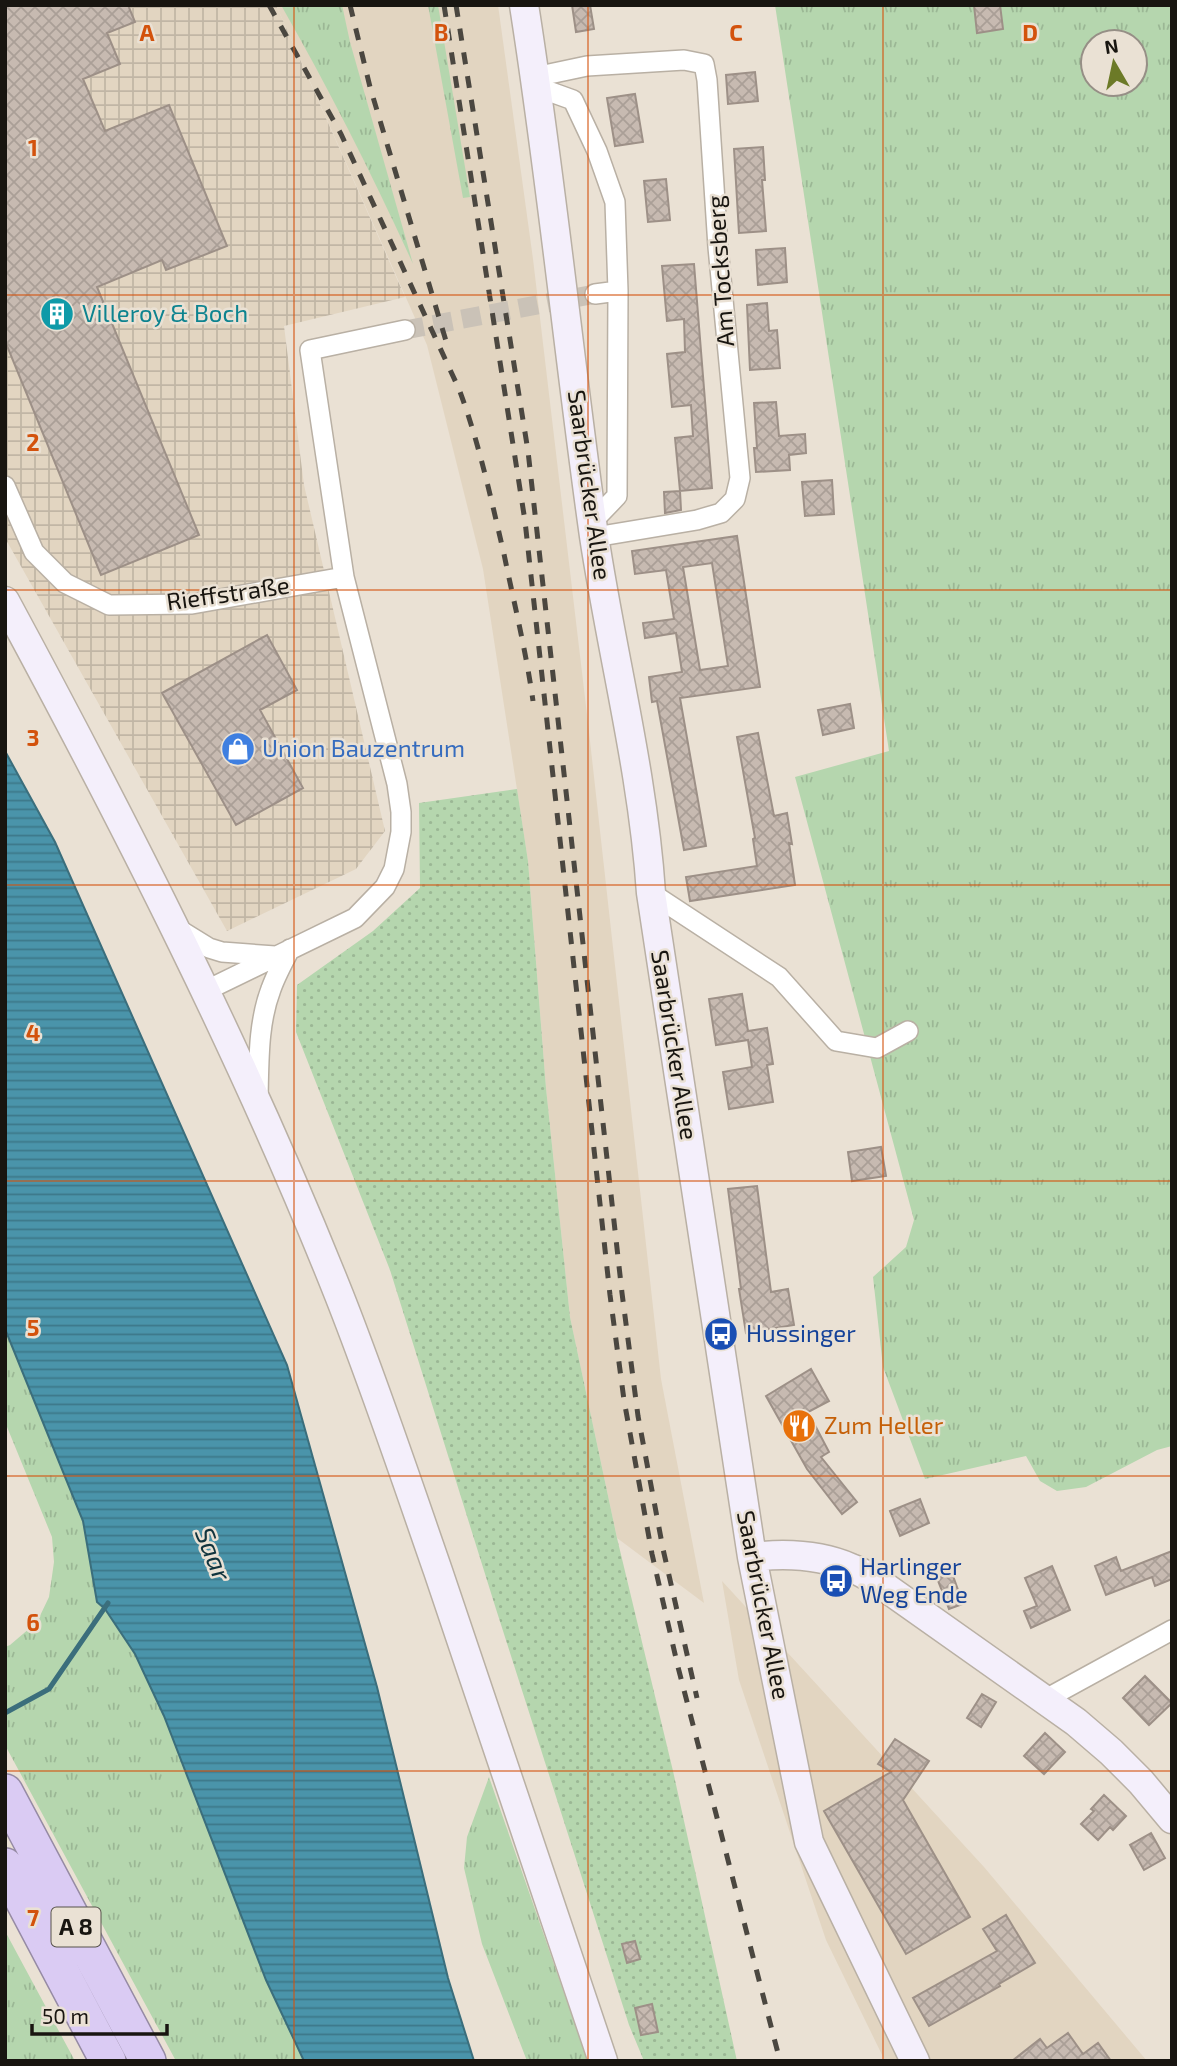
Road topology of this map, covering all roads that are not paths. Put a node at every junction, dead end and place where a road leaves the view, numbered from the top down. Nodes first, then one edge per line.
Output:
1 (524, 5) edge
2 (536, 82) junction
3 (618, 291) junction
4 (595, 294) tunnel mouth
5 (405, 330) tunnel mouth
6 (5, 486) edge
7 (594, 529) junction
8 (344, 577) junction
9 (5, 601) edge
10 (651, 892) junction
11 (173, 926) junction
12 (283, 953) junction
13 (205, 991) junction
14 (908, 1031) dead end
15 (258, 1102) junction
16 (752, 1556) junction
17 (1172, 1630) edge
18 (1044, 1700) junction
19 (5, 1792) edge
20 (1172, 1819) edge
21 (5, 1866) edge
22 (108, 2061) edge
23 (148, 2061) edge
24 (603, 2061) edge
25 (915, 2061) edge

1 - 2 street, Saarbrücker Allee
2 - 3 street
2 - 7 street, Saarbrücker Allee
2 - 7 street, Am Tocksberg
3 - 4 street
3 - 7 street
5 - 8 street
6 - 8 street, Rieffstraße
7 - 10 street, Saarbrücker Allee
8 - 12 street
9 - 11 street
10 - 14 street
10 - 16 street, Saarbrücker Allee
11 - 12 street
11 - 13 street
12 - 13 street
12 - 15 street
13 - 15 street
15 - 24 street
16 - 18 street
16 - 25 street, Saarbrücker Allee
17 - 18 street
18 - 20 street
19 - 23 highway, A 8
21 - 22 highway, A 8

